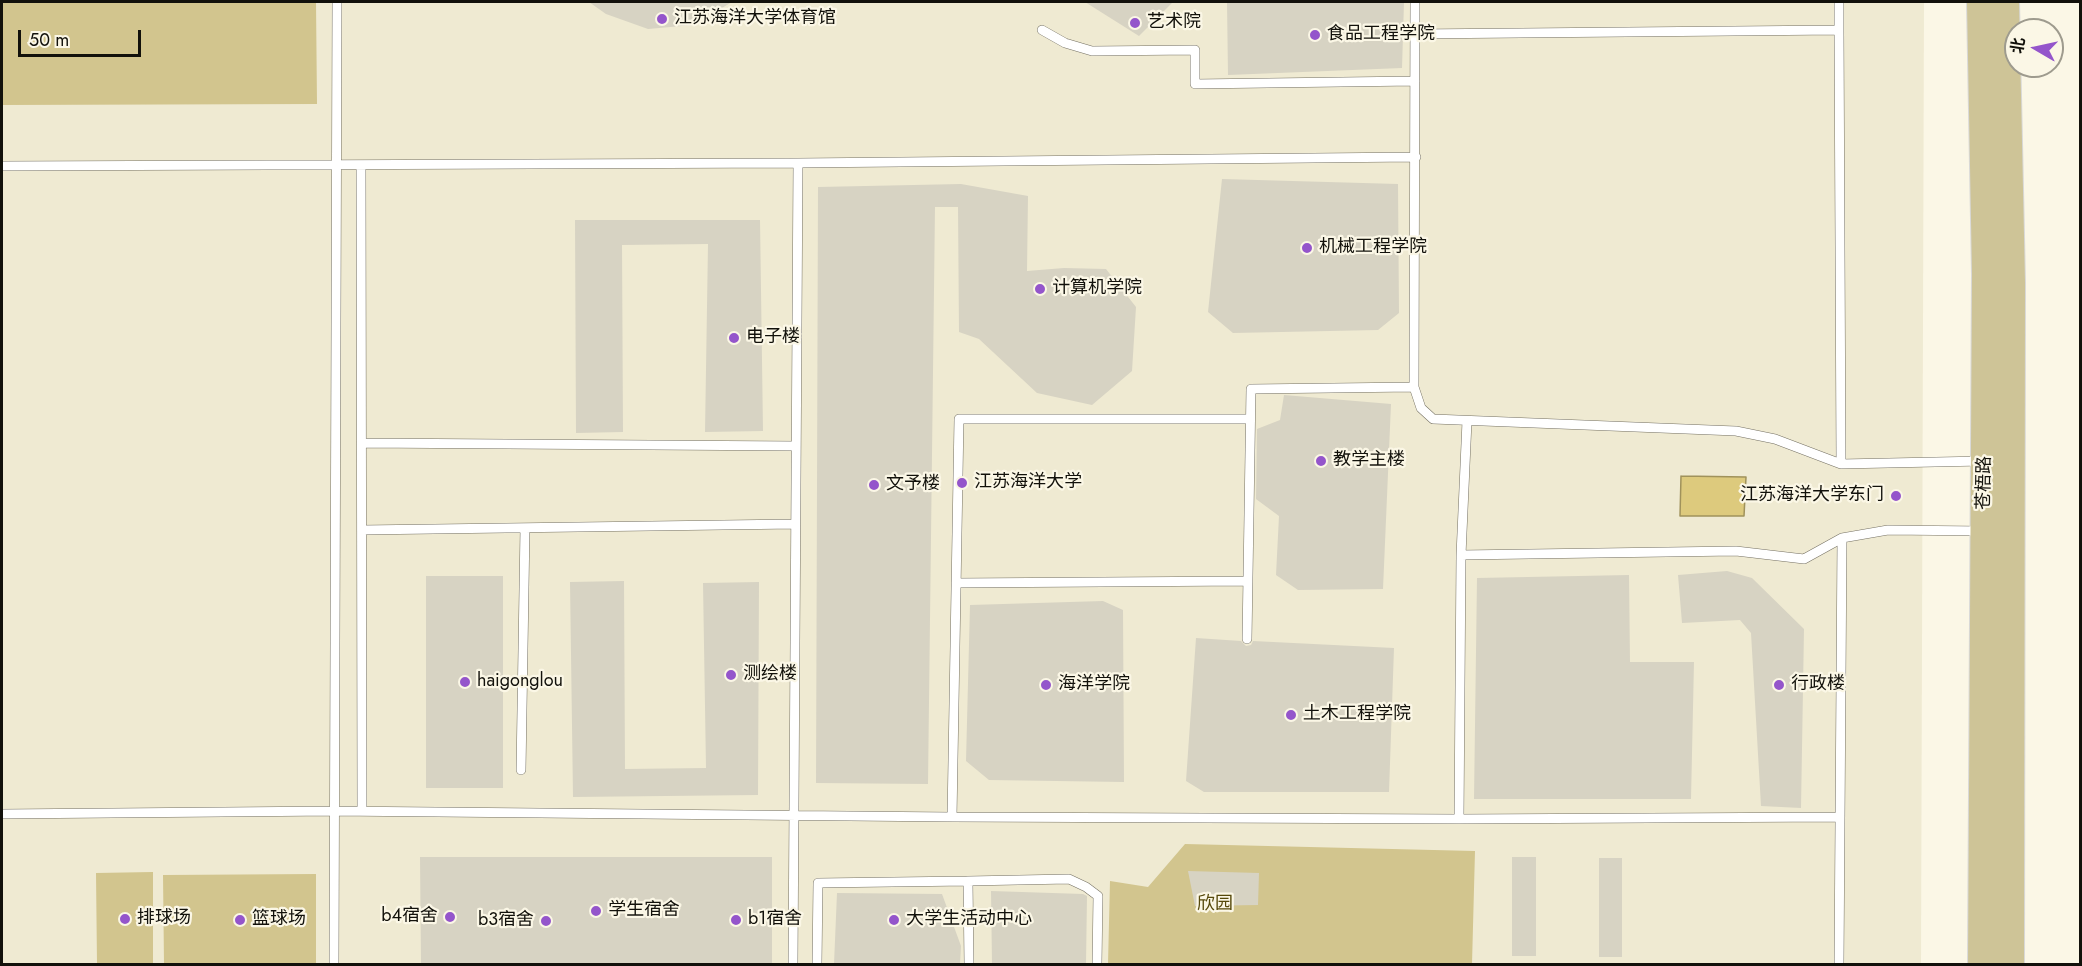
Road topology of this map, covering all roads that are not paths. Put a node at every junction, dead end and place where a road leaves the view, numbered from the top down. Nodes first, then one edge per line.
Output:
1 (337, 2) edge
2 (1415, 2) edge
3 (1839, 2) edge
4 (1981, 2) edge
5 (2005, 2) edge
6 (1042, 30) dead end
7 (1839, 30) junction
8 (1415, 34) junction
9 (1415, 81) junction
10 (1416, 157) junction
11 (798, 163) junction
12 (336, 165) junction
13 (361, 165) junction
14 (2, 166) edge
15 (1414, 387) junction
16 (1250, 419) junction
17 (1467, 421) junction
18 (362, 443) junction
19 (796, 446) junction
20 (1986, 461) junction
21 (1841, 464) junction
22 (795, 524) junction
23 (525, 528) junction
24 (362, 530) junction
25 (1984, 531) junction
26 (1842, 538) junction
27 (1461, 555) junction
28 (1248, 581) junction
29 (956, 584) junction
30 (1247, 639) dead end
31 (521, 770) dead end
32 (334, 811) junction
33 (362, 811) junction
34 (2, 814) edge
35 (793, 815) junction
36 (952, 817) junction
37 (1840, 817) junction
38 (1459, 819) junction
39 (968, 881) junction
40 (334, 964) edge
41 (793, 964) edge
42 (817, 964) edge
43 (969, 964) edge
44 (1097, 964) edge
45 (1839, 964) edge
46 (1982, 964) edge
47 (2010, 964) edge

1 - 12 lane
2 - 8 lane
3 - 7 lane
4 - 20 main road, 苍梧路
5 - 47 main road, 苍梧路
6 - 9 lane
7 - 8 lane
7 - 21 lane
8 - 9 lane
9 - 10 lane
10 - 11 lane
10 - 15 lane
11 - 13 lane
11 - 19 lane
12 - 13 lane
12 - 14 lane
12 - 32 lane
13 - 18 lane
15 - 16 lane
15 - 17 lane
16 - 28 lane
16 - 29 lane
17 - 21 lane
17 - 27 lane
18 - 19 lane
18 - 24 lane
19 - 22 lane
20 - 21 lane
20 - 25 main road, 苍梧路
22 - 23 lane
22 - 35 lane
23 - 24 lane
23 - 31 lane
24 - 33 lane
25 - 26 lane
25 - 46 main road, 苍梧路
26 - 27 lane
26 - 37 lane
27 - 38 lane
28 - 29 lane
28 - 30 lane
29 - 36 lane
32 - 33 lane
32 - 34 lane
32 - 40 lane
33 - 35 lane
35 - 36 lane
35 - 41 lane
36 - 38 lane
37 - 38 lane
37 - 45 lane
39 - 42 lane
39 - 43 lane
39 - 44 lane

